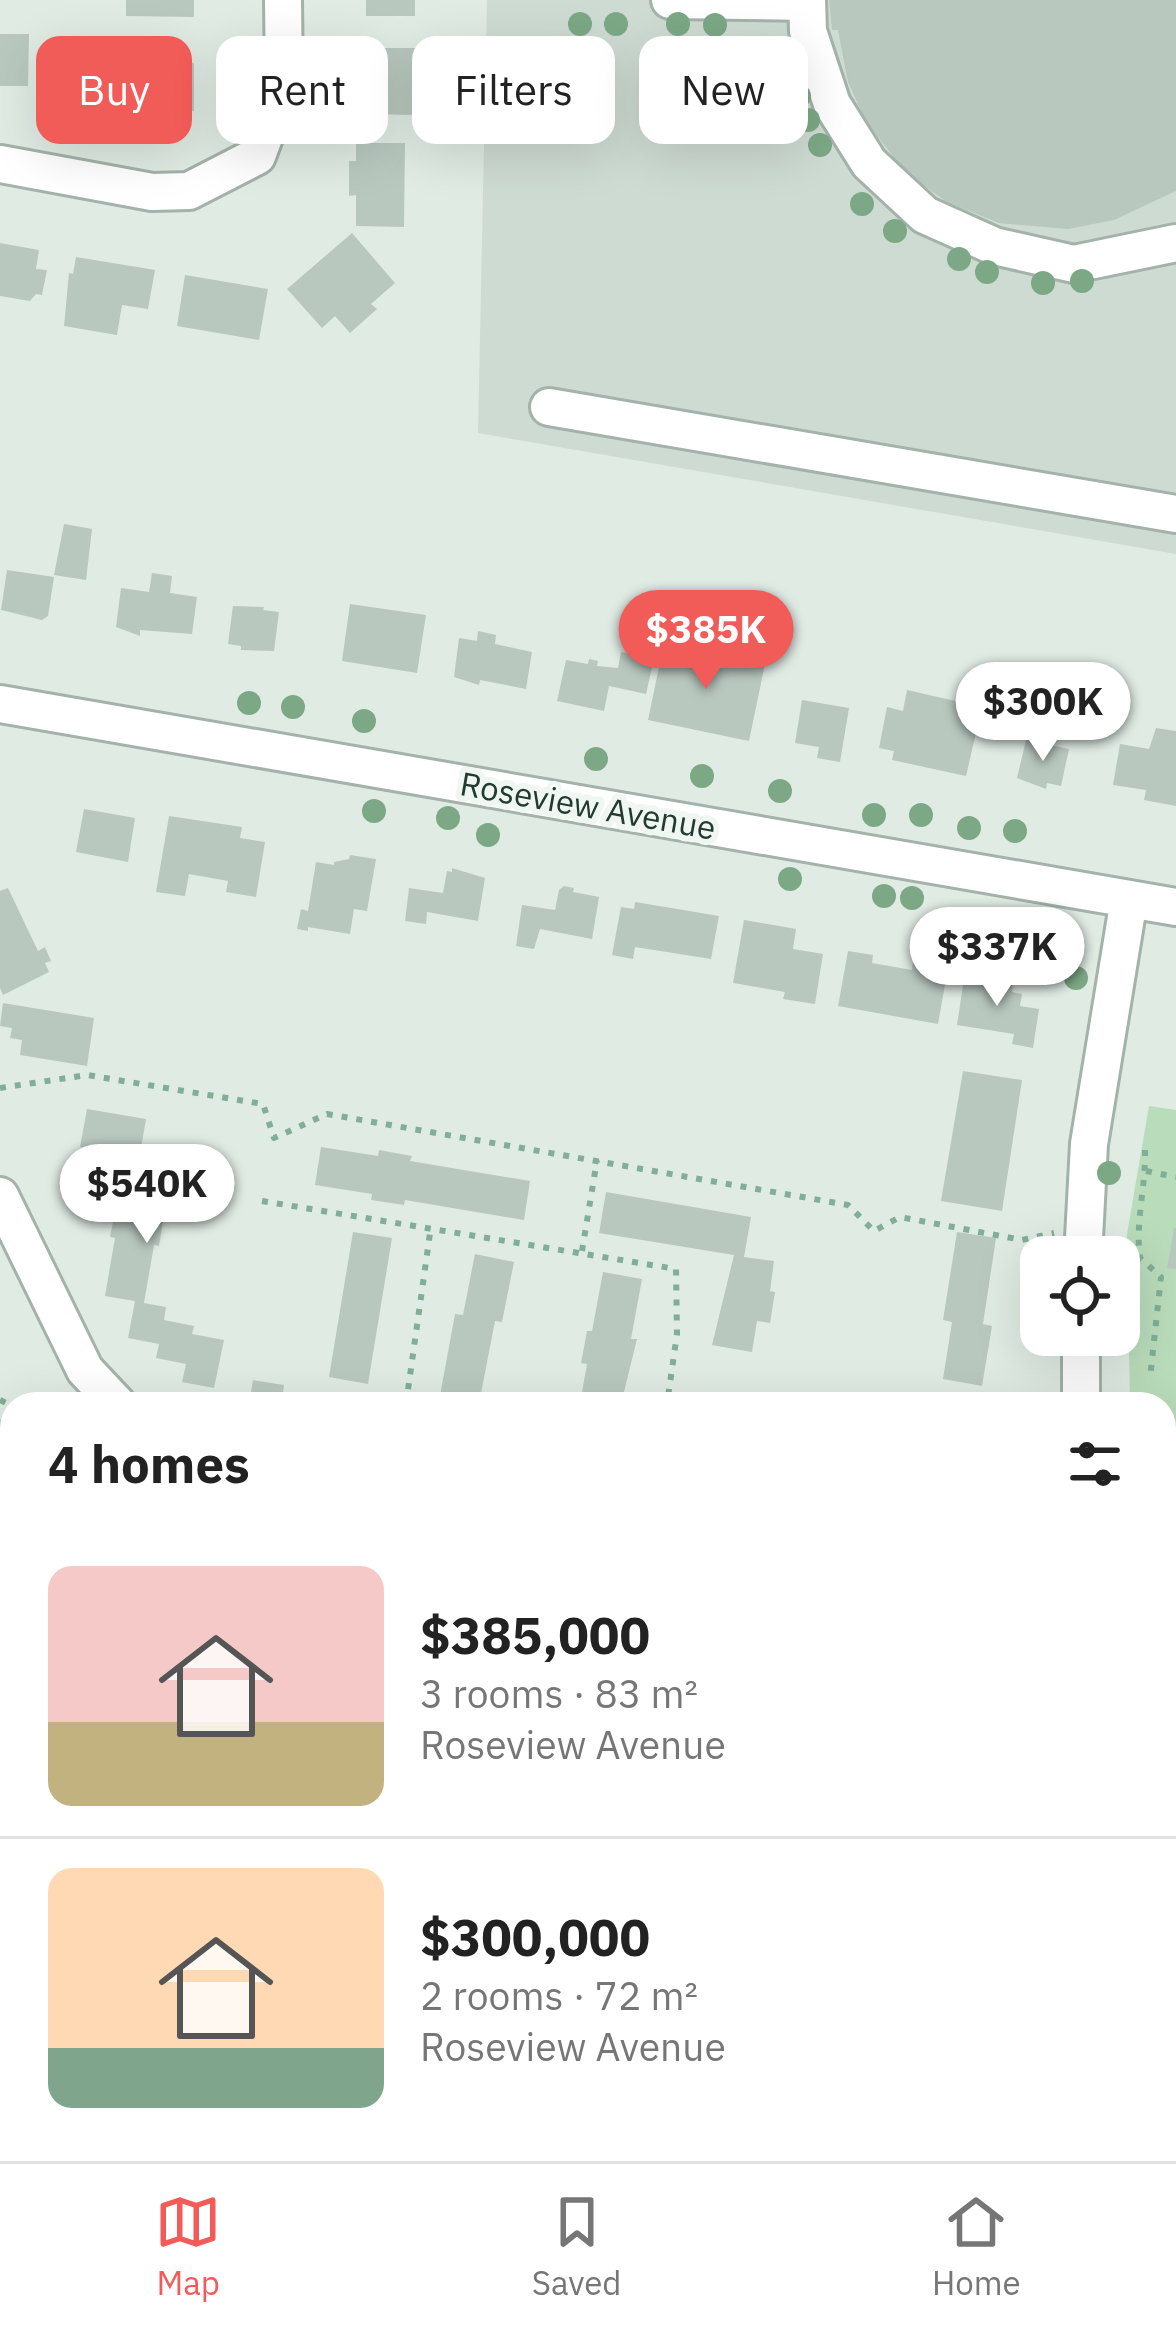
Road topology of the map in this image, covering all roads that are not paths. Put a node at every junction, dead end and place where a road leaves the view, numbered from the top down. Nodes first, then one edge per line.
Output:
1 (284, 0) edge
2 (670, 0) edge
3 (807, 1) edge
4 (0, 164) edge
5 (1176, 243) edge
6 (549, 407) dead end
7 (1176, 514) edge
8 (0, 704) edge
9 (1129, 899) junction
10 (1176, 907) edge
11 (0, 1196) edge
12 (1084, 1236) edge
13 (1082, 1356) edge
14 (106, 1392) edge
15 (1081, 1392) edge

1 - 4 street
2 - 3 street
3 - 5 street
6 - 7 street
8 - 9 street, Roseview Avenue
9 - 10 street, Roseview Avenue
9 - 12 street
11 - 14 street
13 - 15 street

